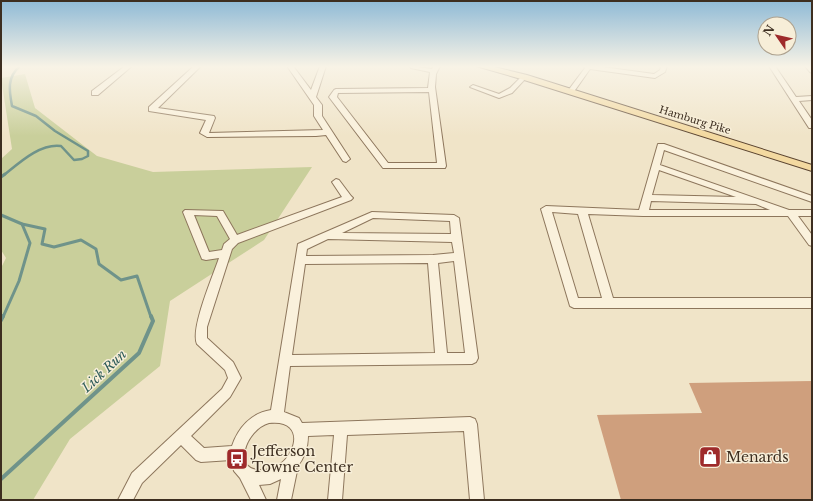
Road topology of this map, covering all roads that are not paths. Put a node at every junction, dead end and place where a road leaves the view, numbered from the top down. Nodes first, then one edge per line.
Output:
1 (98, 89) edge
2 (173, 89) edge
3 (307, 89) edge
4 (315, 89) edge
5 (480, 89) edge
6 (513, 89) edge
7 (562, 89) edge
8 (573, 89) edge
9 (789, 89) edge
10 (432, 90) joint
11 (95, 92) dead end
12 (571, 92) junction
13 (312, 97) junction
14 (812, 98) edge
15 (796, 100) junction
16 (812, 126) edge
17 (328, 132) junction
18 (346, 159) dead end
19 (655, 166) junction
20 (812, 168) edge
21 (336, 182) dead end
22 (646, 198) junction
23 (812, 199) edge
24 (757, 201) junction
25 (582, 211) junction
26 (642, 213) junction
27 (812, 213) edge
28 (791, 214) junction
29 (325, 236) junction
30 (456, 238) junction
31 (235, 240) junction
32 (812, 242) edge
33 (224, 254) junction
34 (459, 257) junction
35 (433, 258) junction
36 (300, 260) junction
37 (609, 302) junction
38 (812, 303) edge
39 (441, 358) junction
40 (285, 361) junction
41 (277, 416) junction
42 (341, 429) junction
43 (300, 430) junction
44 (181, 436) junction
45 (238, 453) junction
46 (290, 470) junction
47 (247, 477) junction
48 (125, 500) edge
49 (259, 500) edge
50 (284, 500) edge
51 (335, 500) edge
52 (477, 500) edge

1 - 11 street
2 - 17 street
3 - 13 street
4 - 13 street
5 - 6 street
7 - 12 main road, Hamburg Pike
8 - 12 street
9 - 15 street
10 - 10 street
12 - 20 main road, Hamburg Pike
13 - 17 street
14 - 15 street
15 - 16 street
17 - 18 street
19 - 22 street
19 - 23 street
19 - 24 street
21 - 31 street
22 - 24 street
22 - 26 street
24 - 28 street
25 - 26 street
25 - 37 street
25 - 37 street
26 - 28 street
27 - 28 street
28 - 32 street
29 - 30 street
29 - 30 street
29 - 36 street
30 - 34 street
31 - 33 street
31 - 33 street
33 - 44 street
34 - 35 street
34 - 39 street
35 - 36 street
35 - 39 street
36 - 40 street
37 - 38 street
39 - 40 street
40 - 41 street
41 - 43 street
41 - 45 street
42 - 43 street
42 - 51 street
42 - 52 street
43 - 46 street
44 - 45 street
44 - 48 street
45 - 47 street
46 - 47 street
46 - 50 street
47 - 49 street

